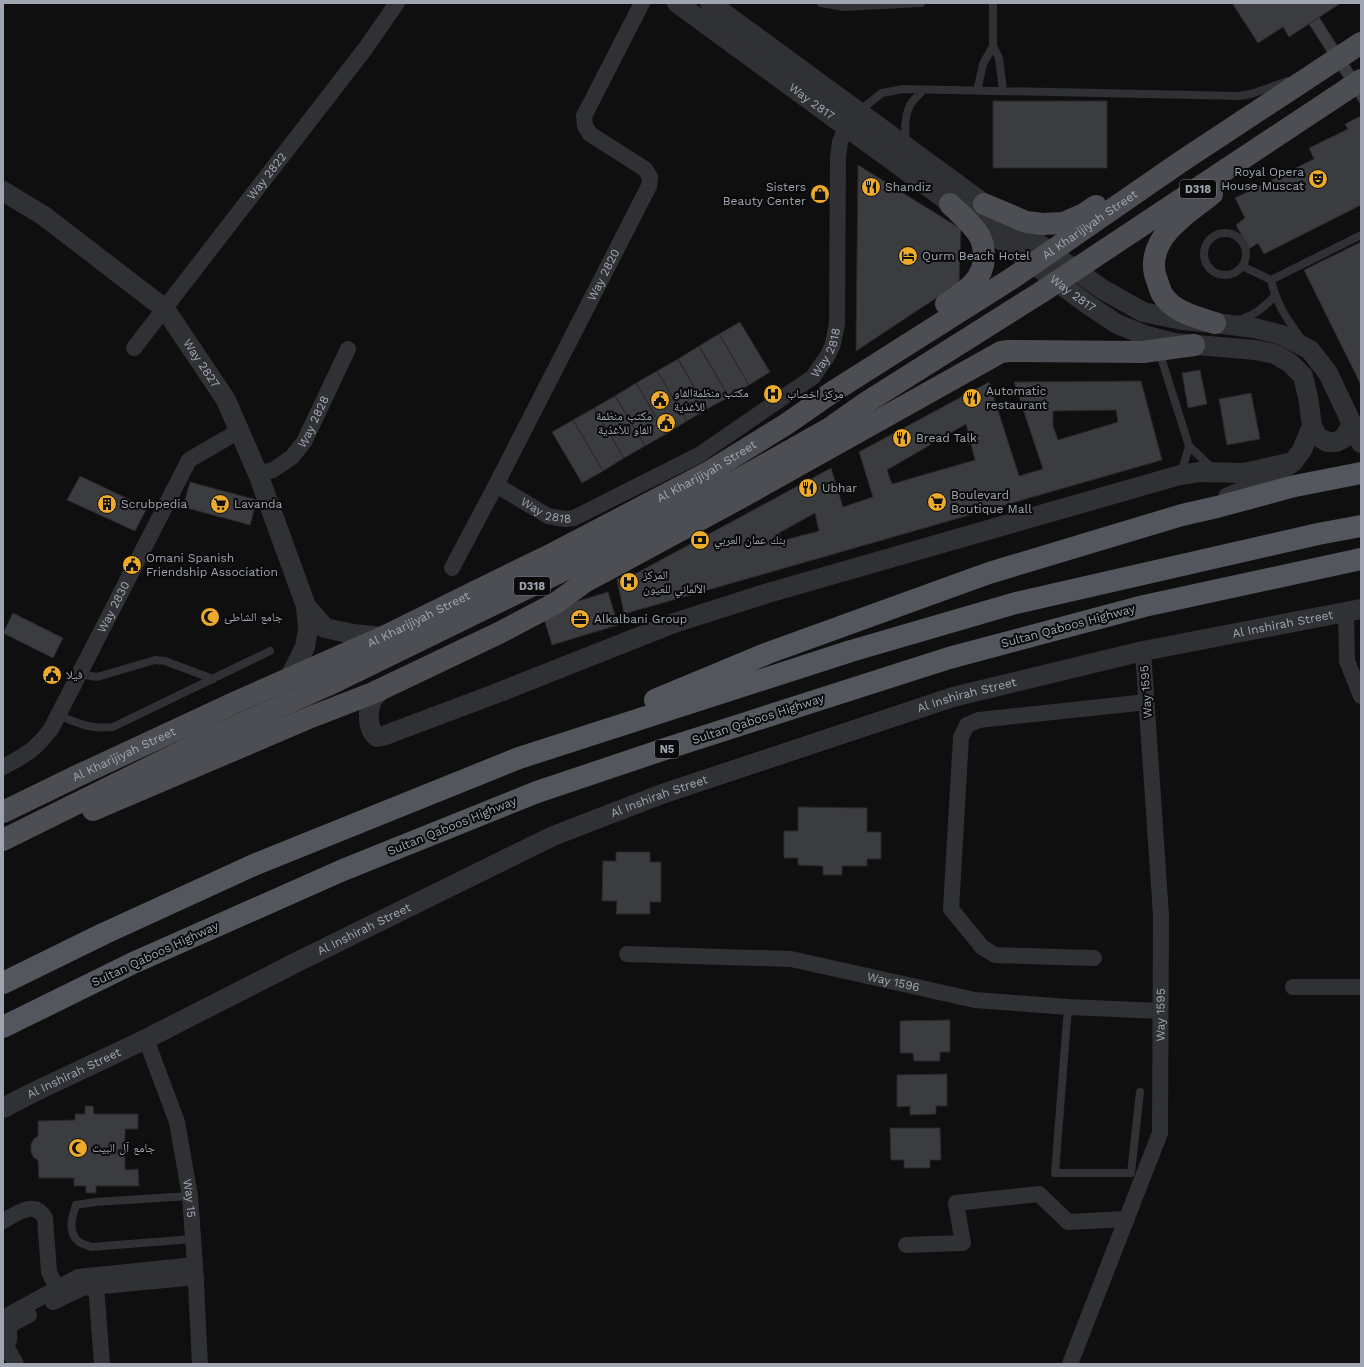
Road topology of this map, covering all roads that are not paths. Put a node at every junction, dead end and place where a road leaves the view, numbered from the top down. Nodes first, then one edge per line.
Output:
1 (397, 3) edge
2 (642, 3) edge
3 (677, 3) edge
4 (710, 3) edge
5 (821, 3) edge
6 (915, 3) edge
7 (921, 3) edge
8 (993, 3) edge
9 (879, 4) edge
10 (844, 5) edge
11 (1361, 43) edge
12 (993, 46) junction
13 (1324, 67) junction
14 (1361, 80) edge
15 (923, 90) junction
16 (977, 91) junction
17 (1003, 91) junction
18 (852, 119) junction
19 (1301, 120) junction
20 (906, 147) junction
21 (1182, 161) junction
22 (3, 191) edge
23 (950, 204) junction
24 (984, 204) junction
25 (1361, 234) edge
26 (1041, 258) junction
27 (1242, 266) junction
28 (1075, 270) junction
29 (1271, 280) junction
30 (1056, 282) junction
31 (1275, 296) junction
32 (165, 310) junction
33 (1214, 323) junction
34 (1194, 345) junction
35 (134, 348) dead end
36 (348, 349) dead end
37 (1159, 350) junction
38 (1310, 350) junction
39 (834, 390) junction
40 (1352, 424) junction
41 (1312, 426) junction
42 (239, 431) junction
43 (1361, 443) edge
44 (1189, 446) junction
45 (1293, 462) junction
46 (1217, 472) junction
47 (1361, 473) edge
48 (258, 474) junction
49 (1180, 475) junction
50 (496, 485) junction
51 (1182, 515) junction
52 (1361, 526) edge
53 (1361, 559) edge
54 (452, 568) dead end
55 (562, 571) junction
56 (306, 606) junction
57 (1353, 611) edge
58 (383, 637) junction
59 (1143, 651) junction
60 (270, 652) dead end
61 (450, 655) junction
62 (79, 674) junction
63 (213, 679) junction
64 (289, 679) junction
65 (384, 687) junction
66 (1361, 696) edge
67 (1147, 702) junction
68 (58, 715) junction
69 (519, 758) junction
70 (3, 767) edge
71 (3, 812) edge
72 (3, 840) edge
73 (3, 851) edge
74 (627, 954) dead end
75 (1094, 958) dead end
76 (3, 983) edge
77 (1293, 987) dead end
78 (1361, 987) edge
79 (1068, 1007) junction
80 (1160, 1011) junction
81 (3, 1027) edge
82 (146, 1039) junction
83 (1140, 1092) dead end
84 (3, 1108) edge
85 (190, 1196) junction
86 (1127, 1219) junction
87 (3, 1221) edge
88 (193, 1239) junction
89 (906, 1245) dead end
90 (196, 1271) junction
91 (96, 1286) junction
92 (57, 1288) junction
93 (5, 1324) edge
94 (4, 1347) edge
95 (16, 1364) edge
96 (102, 1364) edge
97 (200, 1364) edge
98 (1070, 1364) edge

1 - 32 street, Way 2822
2 - 50 street, Way 2820
3 - 18 street, Way 2817
4 - 18 street, Way 2817
5 - 10 lane
6 - 7 lane
6 - 9 lane
8 - 12 lane
9 - 10 lane
11 - 13 main road, Al Kharijiyah Street / D318
12 - 16 lane
12 - 17 lane
13 - 17 lane
13 - 21 main road, Al Kharijiyah Street / D318
14 - 19 main road, Al Kharijiyah Street / D318
15 - 16 lane
15 - 18 lane
15 - 20 lane
16 - 17 lane
18 - 20 street, Way 2817
18 - 23 street, Way 2817
18 - 50 street, Way 2818
19 - 28 main road, Al Kharijiyah Street / D318
19 - 33 main road
20 - 24 street, Way 2817
21 - 24 main road
21 - 26 main road, Al Kharijiyah Street / D318
22 - 32 street, Way 2827
23 - 26 street, Way 2817
23 - 39 main road
24 - 26 street, Way 2817
25 - 29 lane
26 - 28 street, Way 2817
26 - 30 street, Way 2817
26 - 39 main road, Al Kharijiyah Street / D318
27 - 27 lane
27 - 29 lane
28 - 30 main road, Al Kharijiyah Street / D318
28 - 33 street, Way 2817
29 - 31 lane
30 - 34 street, Way 2817
30 - 55 main road, Al Kharijiyah Street / D318
31 - 33 lane
31 - 38 lane
32 - 35 street, Way 2822
32 - 42 street, Way 2827
33 - 38 street, Way 2817
34 - 37 main road
34 - 41 street, Way 2817
36 - 48 street, Way 2828
37 - 44 lane
37 - 61 main road
38 - 40 street, Way 2817
39 - 58 main road, Al Kharijiyah Street / D318
40 - 41 street
40 - 43 street, Way 2817
41 - 45 street
42 - 48 street, Way 2827
42 - 62 street, Way 2830
44 - 46 lane
44 - 49 lane
45 - 46 street
45 - 51 street
46 - 49 street
47 - 51 highway
48 - 56 street, Way 2827
49 - 65 street
50 - 54 street, Way 2820
51 - 69 highway
52 - 69 highway
53 - 81 highway, Sultan Qaboos Highway / N5
55 - 61 main road
55 - 72 main road, Al Kharijiyah Street / D318
56 - 58 street, Way 2827
56 - 64 street, Way 2827
57 - 59 street, Al Inshirah Street
57 - 66 street
58 - 64 main road, Al Kharijiyah Street / D318
59 - 67 street, Way 1595
59 - 82 street, Al Inshirah Street
60 - 63 lane
61 - 65 main road
62 - 63 lane
62 - 68 street, Way 2830
63 - 68 lane
64 - 71 main road, Al Kharijiyah Street / D318
65 - 73 main road
67 - 75 street
67 - 80 street, Way 1595
68 - 70 street, Way 2830
69 - 76 highway
74 - 79 street, Way 1596
77 - 78 street
79 - 80 street, Way 1596
79 - 83 lane
80 - 86 street, Way 1595
82 - 84 street, Al Inshirah Street
82 - 85 street, Way 15
85 - 88 street, Way 15
85 - 88 lane
86 - 89 street
86 - 98 street, Way 1595
87 - 92 street
88 - 90 street, Way 15
90 - 91 street
90 - 92 street
90 - 97 street, Way 15
91 - 93 street
91 - 96 street
92 - 93 street
93 - 94 street
94 - 95 street

